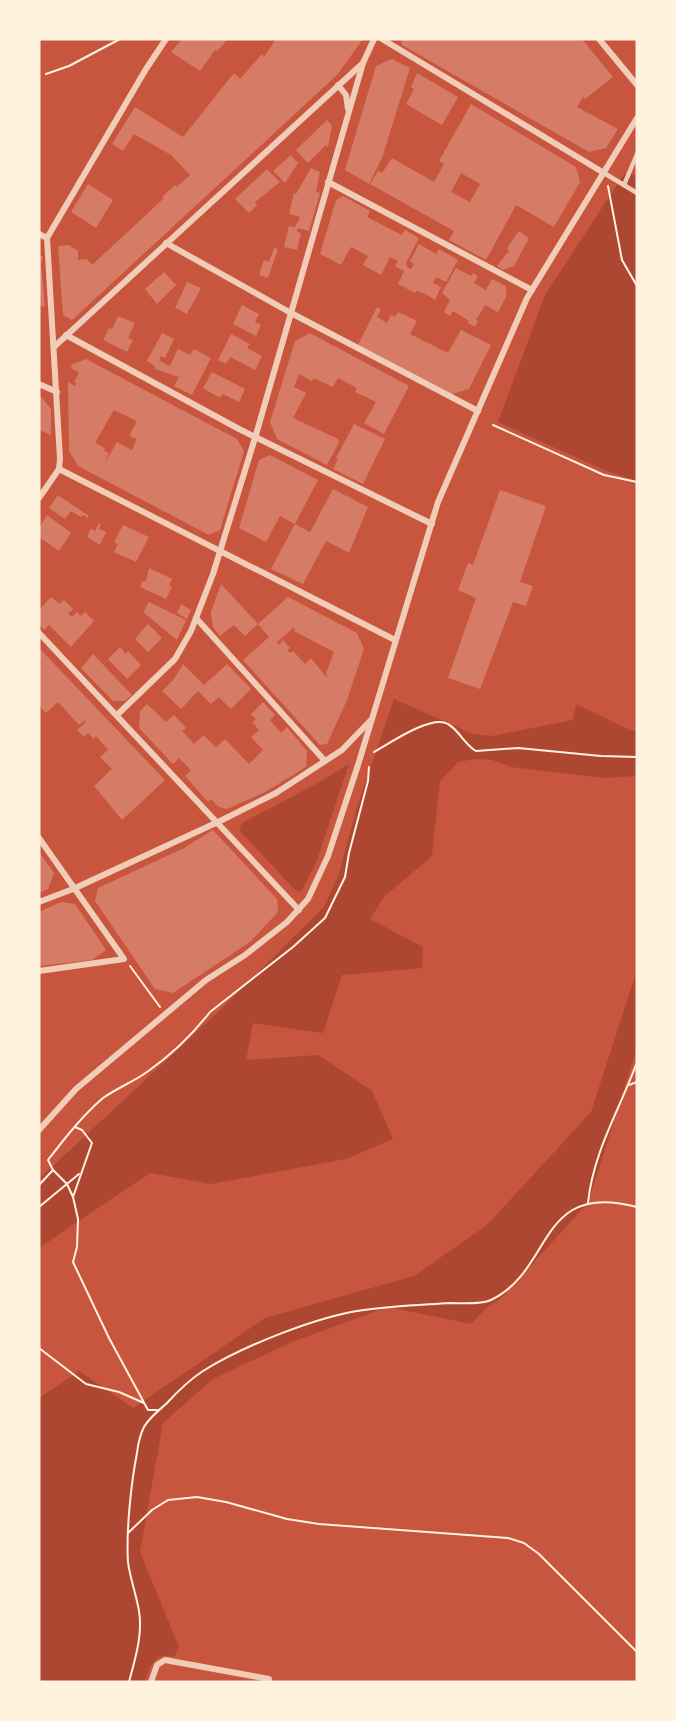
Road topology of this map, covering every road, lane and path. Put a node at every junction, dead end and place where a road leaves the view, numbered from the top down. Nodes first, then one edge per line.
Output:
1 (120, 39) edge
2 (166, 39) edge
3 (374, 39) edge
4 (382, 39) edge
5 (599, 39) edge
6 (363, 63) junction
7 (46, 74) dead end
8 (338, 85) junction
9 (637, 85) edge
10 (349, 111) junction
11 (637, 118) edge
12 (637, 154) edge
13 (604, 173) junction
14 (607, 181) dead end
15 (328, 182) junction
16 (624, 185) junction
17 (637, 193) edge
18 (39, 234) edge
19 (47, 238) junction
20 (166, 243) junction
21 (637, 286) edge
22 (532, 290) junction
23 (291, 313) junction
24 (66, 335) junction
25 (55, 346) junction
26 (39, 384) edge
27 (57, 392) junction
28 (478, 411) junction
29 (493, 425) dead end
30 (255, 438) junction
31 (59, 469) junction
32 (637, 482) edge
33 (39, 498) edge
34 (432, 524) junction
35 (221, 550) junction
36 (196, 618) junction
37 (39, 633) edge
38 (395, 640) junction
39 (117, 715) junction
40 (370, 721) junction
41 (637, 756) edge
42 (325, 761) junction
43 (369, 764) dead end
44 (358, 765) junction
45 (218, 822) junction
46 (39, 838) edge
47 (74, 889) junction
48 (39, 902) edge
49 (299, 910) junction
50 (124, 959) junction
51 (39, 971) edge
52 (152, 999) dead end
53 (637, 1062) edge
54 (637, 1082) edge
55 (629, 1085) junction
56 (74, 1126) junction
57 (39, 1130) edge
58 (52, 1170) junction
59 (81, 1172) junction
60 (67, 1184) junction
61 (39, 1185) edge
62 (73, 1197) junction
63 (588, 1203) junction
64 (39, 1207) edge
65 (637, 1207) edge
66 (39, 1348) edge
67 (144, 1403) junction
68 (159, 1410) junction
69 (128, 1533) junction
70 (637, 1652) edge
71 (270, 1679) dead end
72 (129, 1682) edge
73 (151, 1682) edge

1 - 7 path
2 - 19 street
3 - 6 street
4 - 13 street
5 - 9 street
6 - 8 street
6 - 10 street
8 - 10 street
8 - 20 street
10 - 15 street
11 - 13 street
12 - 16 lane
13 - 16 lane
13 - 22 street
14 - 21 path
15 - 22 street
15 - 23 street
16 - 17 lane
18 - 19 street
19 - 25 street
20 - 23 street
20 - 24 street
22 - 28 street
23 - 28 street
23 - 30 street
24 - 25 street
24 - 30 street
25 - 27 street
26 - 27 street
27 - 31 street
28 - 34 street
29 - 32 path
30 - 34 street
30 - 35 street
31 - 33 street
31 - 35 street
34 - 38 street
35 - 36 street
35 - 38 street
36 - 39 street
36 - 42 street
37 - 39 street
38 - 40 street
39 - 45 street
40 - 42 street
40 - 44 street
41 - 44 path
42 - 45 street
43 - 56 path
44 - 49 street
45 - 47 street
45 - 49 street
46 - 47 street
47 - 48 street
47 - 50 street
49 - 57 street
50 - 51 street
50 - 52 path
53 - 55 path
54 - 55 path
55 - 63 path
56 - 58 path
56 - 59 path
58 - 60 path
58 - 61 path
59 - 60 path
59 - 62 path
60 - 62 path
60 - 64 path
62 - 67 path
63 - 65 path
63 - 68 path
66 - 67 path
67 - 68 path
68 - 69 path
69 - 70 path
69 - 72 path
71 - 73 street

